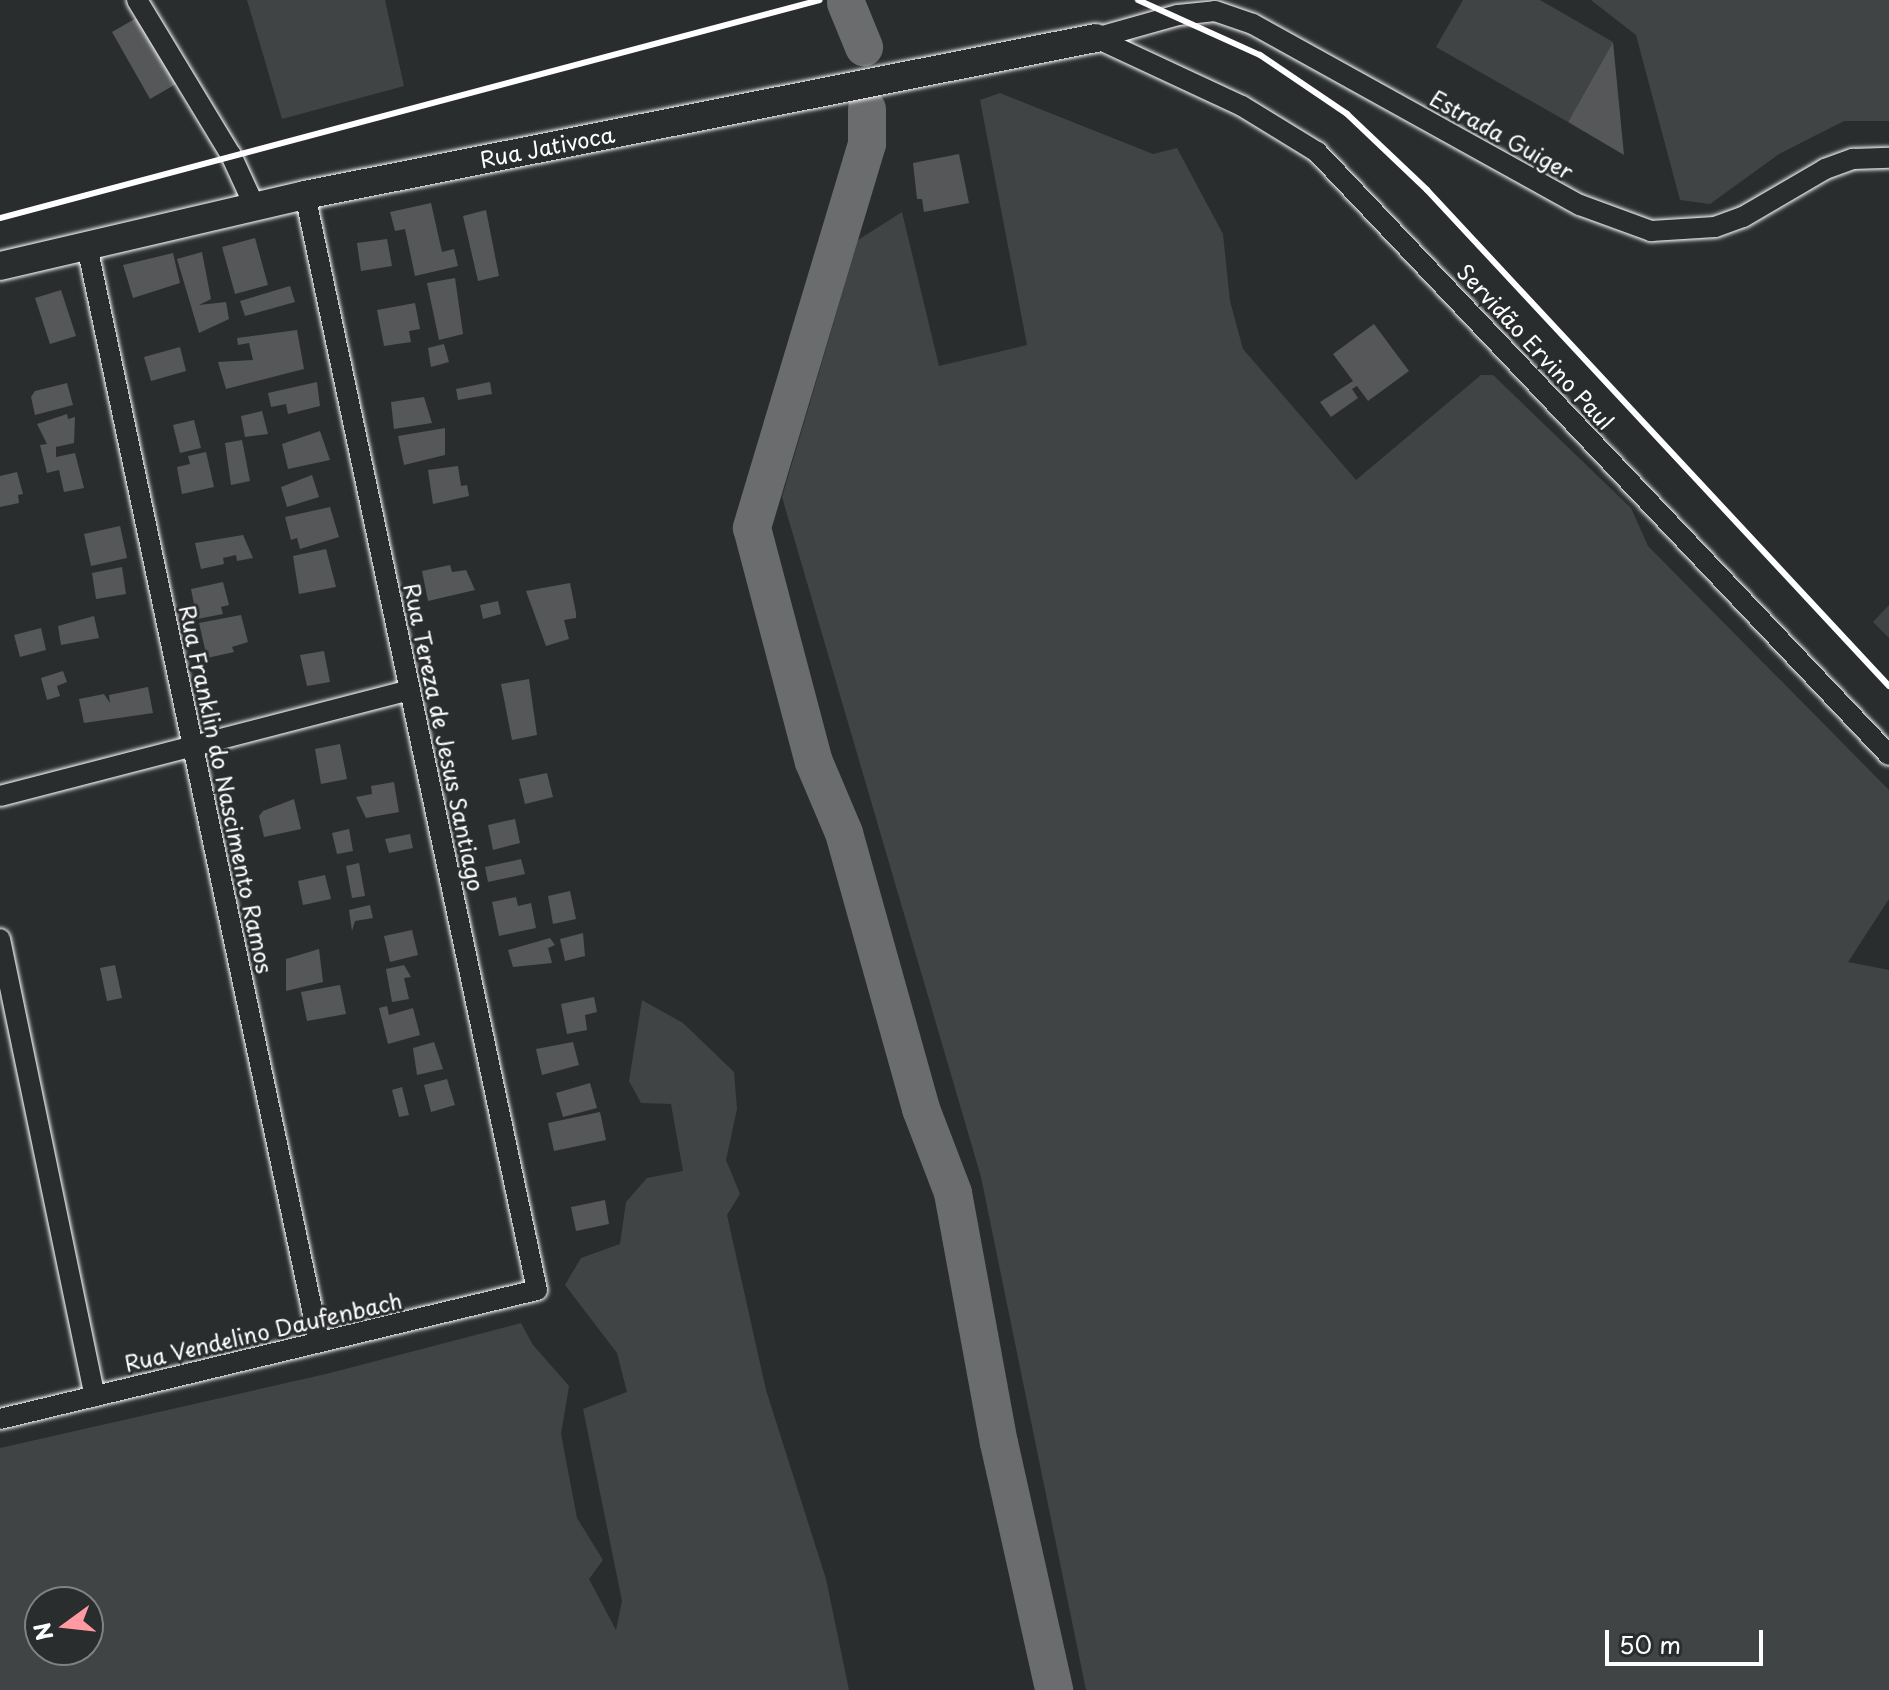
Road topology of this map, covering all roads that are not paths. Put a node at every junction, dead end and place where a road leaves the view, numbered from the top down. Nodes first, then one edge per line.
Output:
1 (137, 0) edge
2 (1096, 38) junction
3 (1889, 158) edge
4 (305, 195) junction
5 (254, 205) junction
6 (87, 246) junction
7 (0, 266) edge
8 (410, 690) junction
9 (193, 746) junction
10 (1889, 755) edge
11 (0, 796) edge
12 (0, 939) edge
13 (537, 1290) joint
14 (319, 1342) junction
15 (95, 1396) junction
16 (0, 1419) edge

1 - 5 street
2 - 3 street, Estrada Guiger
2 - 4 street, Rua Jativoca
2 - 10 street, Servidão Ervino Paul
4 - 5 street, Rua Jativoca
4 - 8 street, Rua Tereza de Jesus Santiago
5 - 6 street, Rua Jativoca
6 - 7 street, Rua Jativoca
6 - 9 street, Rua Franklin do Nascimento Ramos
8 - 9 street
8 - 13 street, Rua Tereza de Jesus Santiago
9 - 11 street
9 - 14 street, Rua Franklin do Nascimento Ramos
12 - 15 street
13 - 14 street, Rua Vendelino Daufenbach
14 - 15 street, Rua Vendelino Daufenbach
15 - 16 street, Rua Vendelino Daufenbach

